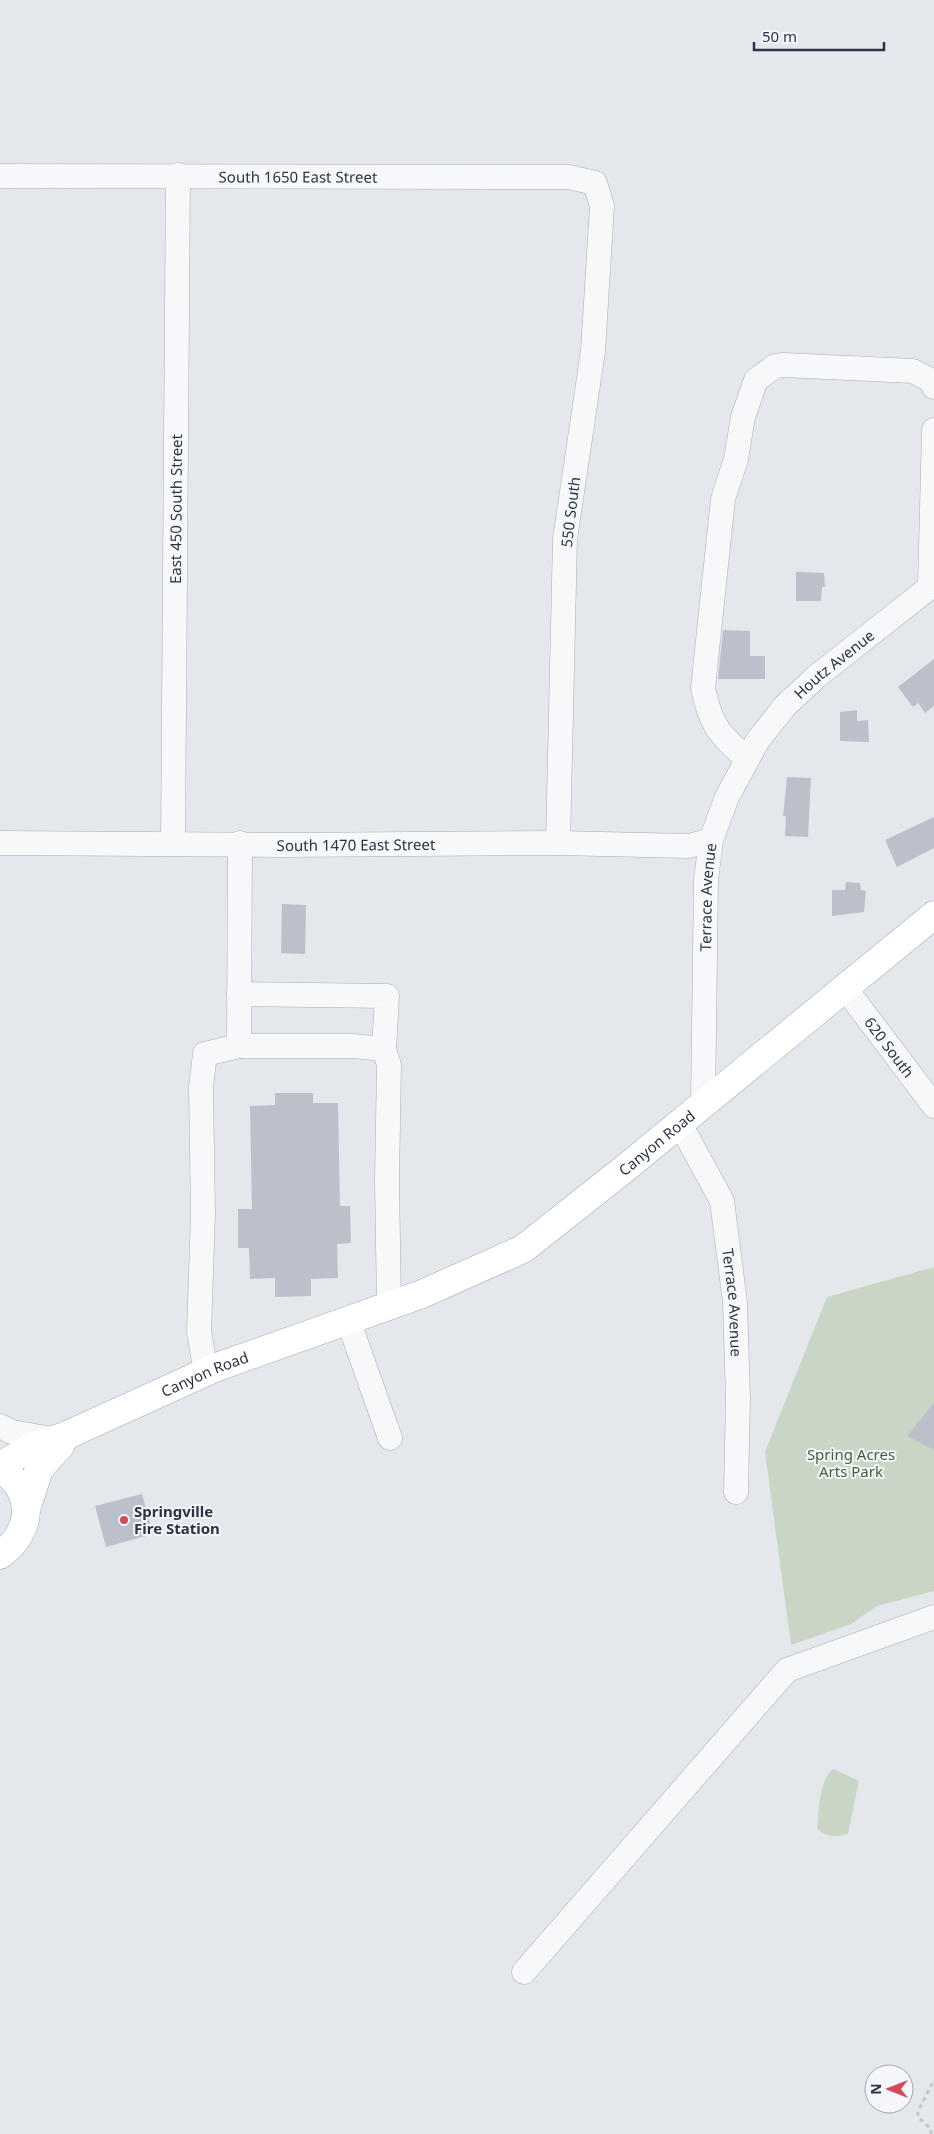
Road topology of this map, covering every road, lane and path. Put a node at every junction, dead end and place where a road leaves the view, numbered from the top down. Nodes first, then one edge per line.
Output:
1 (178, 175) junction
2 (0, 176) edge
3 (595, 183) joint
4 (934, 387) edge
5 (934, 430) edge
6 (932, 585) edge
7 (747, 759) junction
8 (711, 840) junction
9 (0, 843) edge
10 (173, 843) junction
11 (240, 843) junction
12 (558, 843) junction
13 (934, 915) edge
14 (845, 988) junction
15 (239, 994) junction
16 (239, 1046) junction
17 (384, 1049) junction
18 (703, 1105) junction
19 (934, 1106) edge
20 (680, 1124) junction
21 (389, 1306) junction
22 (348, 1320) junction
23 (206, 1373) junction
24 (0, 1426) edge
25 (59, 1437) junction
26 (390, 1438) dead end
27 (0, 1467) edge
28 (736, 1492) dead end
29 (26, 1510) junction
30 (0, 1554) edge
31 (934, 1617) edge
32 (524, 1972) dead end
33 (934, 2080) edge
34 (931, 2134) edge

1 - 2 street, South 1650 East Street
1 - 3 street, South 1650 East Street
1 - 10 street, East 450 South Street
3 - 12 street, 550 South
4 - 7 street
5 - 6 street
6 - 7 street, Houtz Avenue
7 - 8 street, Terrace Avenue
8 - 12 street, South 1470 East Street
8 - 18 street, Terrace Avenue
9 - 10 street, South 1470 East Street
10 - 11 street, South 1470 East Street
11 - 12 street, South 1470 East Street
11 - 15 street
13 - 14 main road, Canyon Road
14 - 18 main road, Canyon Road
14 - 19 street, 620 South
15 - 16 street
15 - 17 street
16 - 17 street
16 - 23 street
17 - 21 street
18 - 20 main road, Canyon Road
20 - 21 main road, Canyon Road
20 - 28 street, Terrace Avenue
21 - 22 main road, Canyon Road
22 - 23 main road, Canyon Road
22 - 26 street
23 - 25 main road, Canyon Road
24 - 25 street
25 - 27 main road, Canyon Road
25 - 29 main road
27 - 29 main road
29 - 30 main road
31 - 32 street
33 - 34 path

